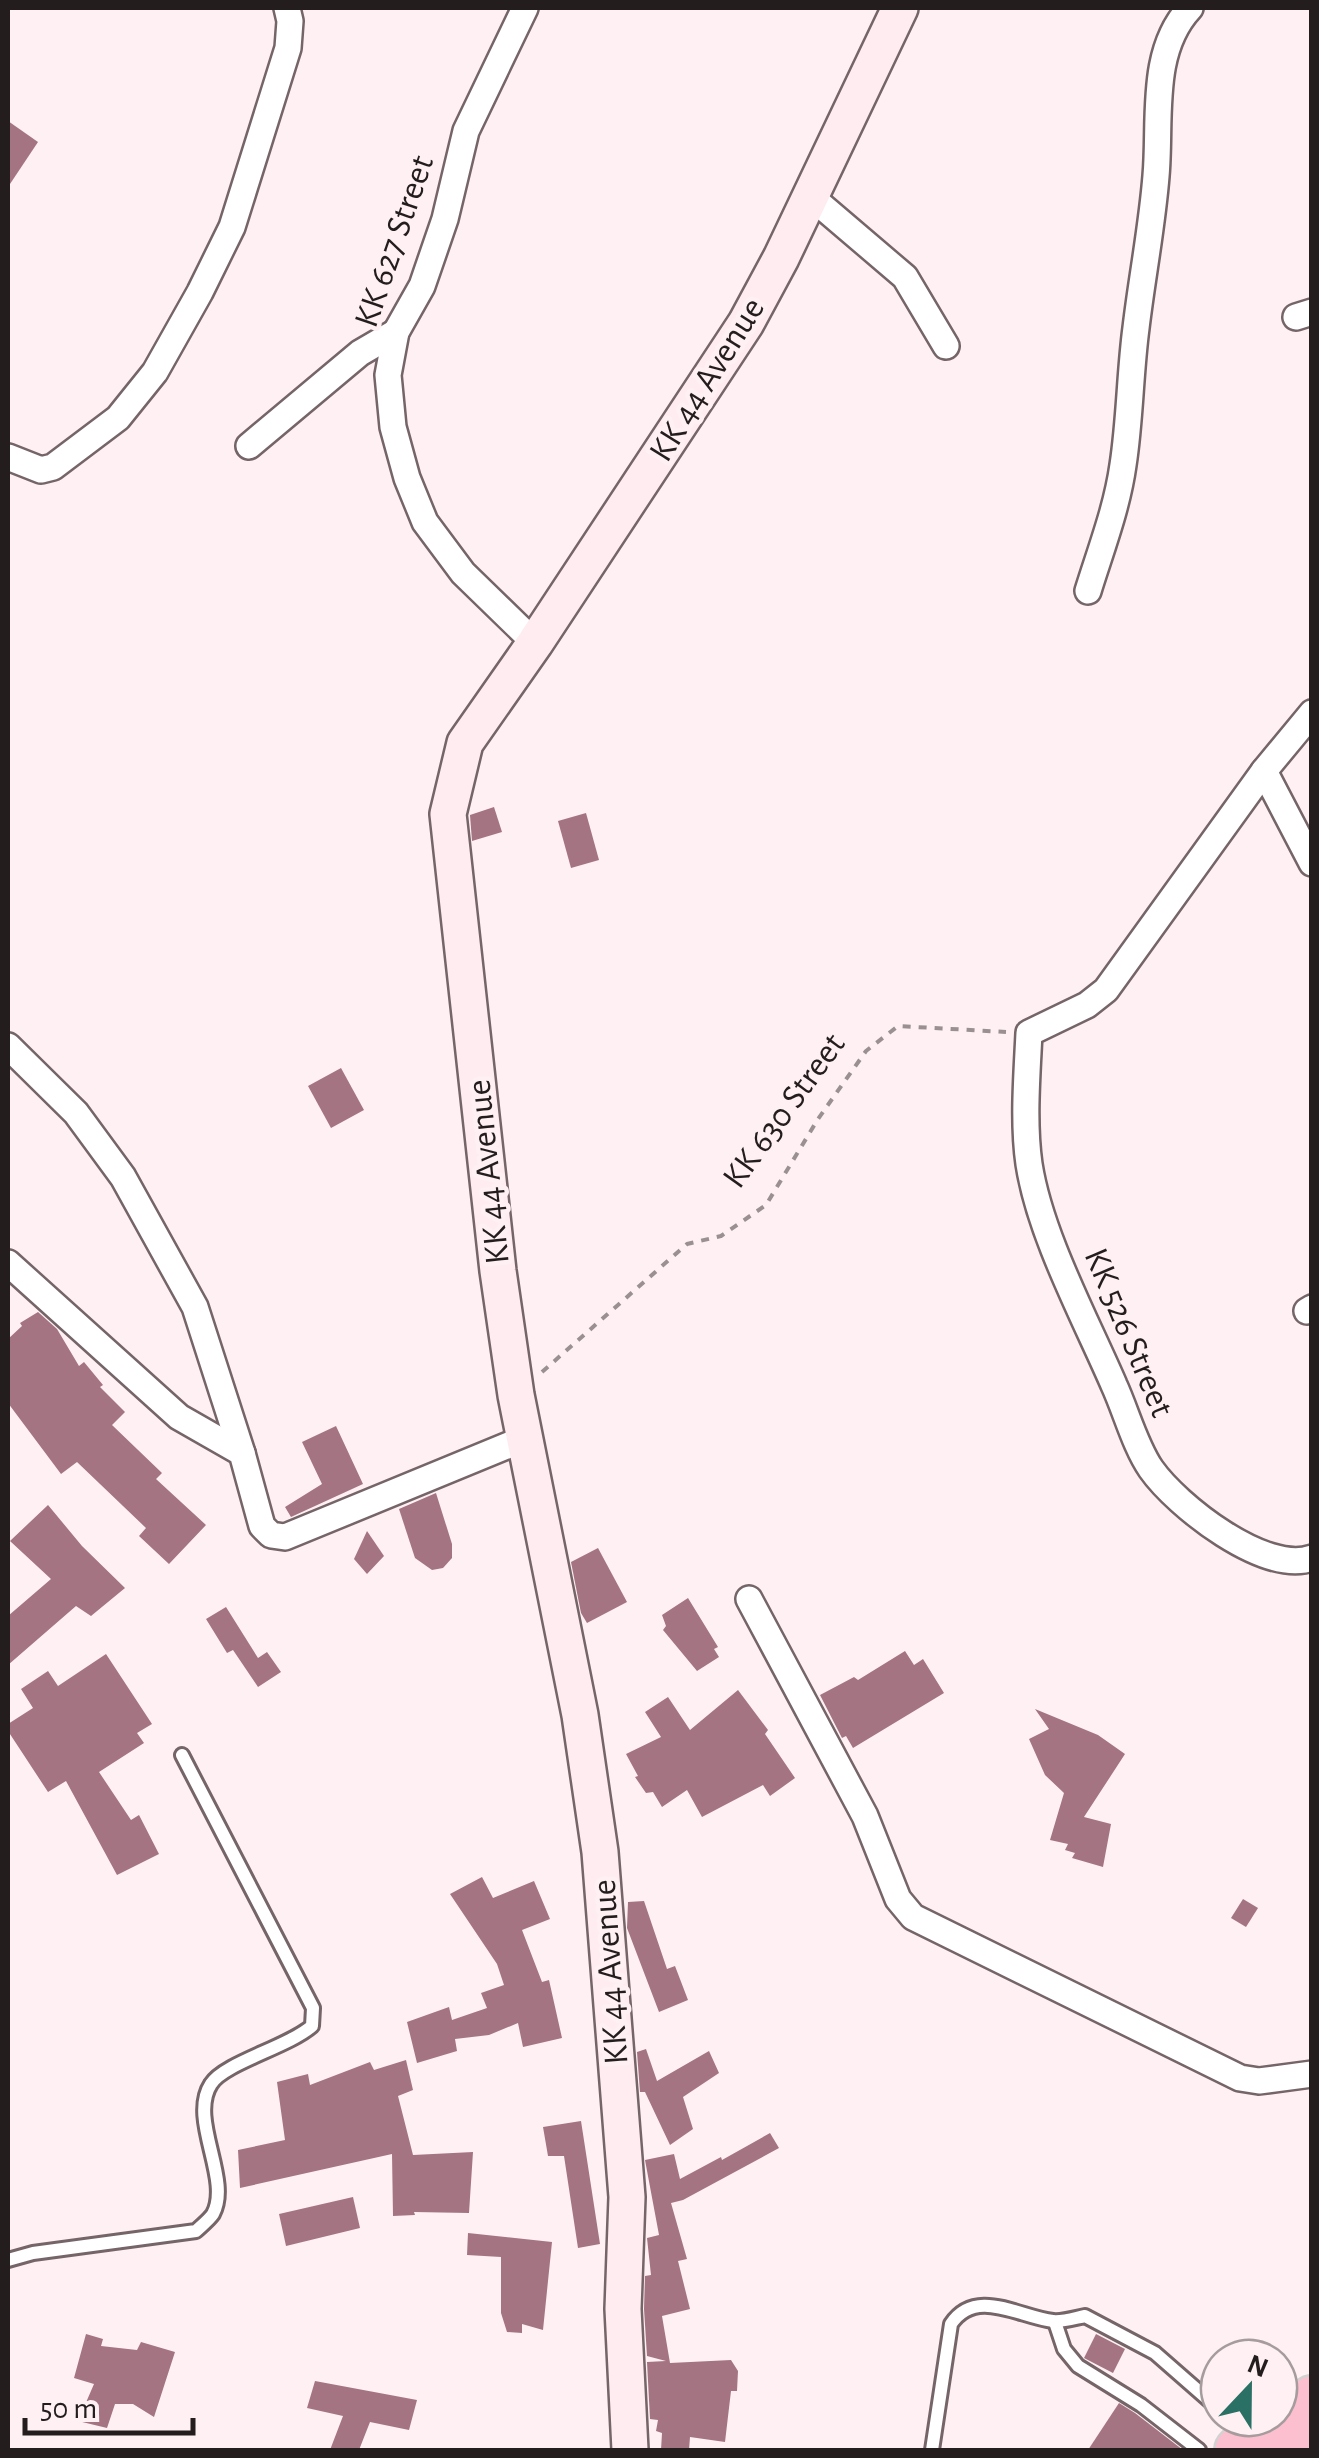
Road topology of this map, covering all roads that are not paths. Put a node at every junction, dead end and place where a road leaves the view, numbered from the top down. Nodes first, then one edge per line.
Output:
1 (287, 8) edge
2 (525, 8) edge
3 (900, 8) edge
4 (1190, 8) edge
5 (810, 196) junction
6 (396, 332) junction
7 (946, 346) dead end
8 (249, 446) dead end
9 (8, 457) edge
10 (1088, 590) dead end
11 (535, 643) junction
12 (1312, 712) edge
13 (1264, 771) junction
14 (1312, 863) edge
15 (8, 1046) edge
16 (8, 1263) edge
17 (526, 1438) junction
18 (242, 1453) junction
19 (1312, 1558) edge
20 (749, 1599) dead end
21 (182, 1755) dead end
22 (1312, 2074) edge
23 (8, 2260) edge
24 (1056, 2322) junction
25 (1199, 2392) edge
26 (630, 2450) edge
27 (932, 2450) edge
28 (1198, 2450) edge

1 - 9 street
2 - 6 street, KK 627 Street
3 - 5 main road, KK 44 Avenue
4 - 10 street
5 - 7 street
5 - 11 main road, KK 44 Avenue
6 - 8 street
6 - 11 street, KK 627 Street
11 - 17 main road, KK 44 Avenue
12 - 13 street
13 - 14 street
13 - 19 street, KK 526 Street
15 - 18 street
16 - 18 street
17 - 18 street
17 - 26 main road, KK 44 Avenue
20 - 22 street
21 - 23 lane
24 - 25 lane
24 - 27 lane
24 - 28 lane

